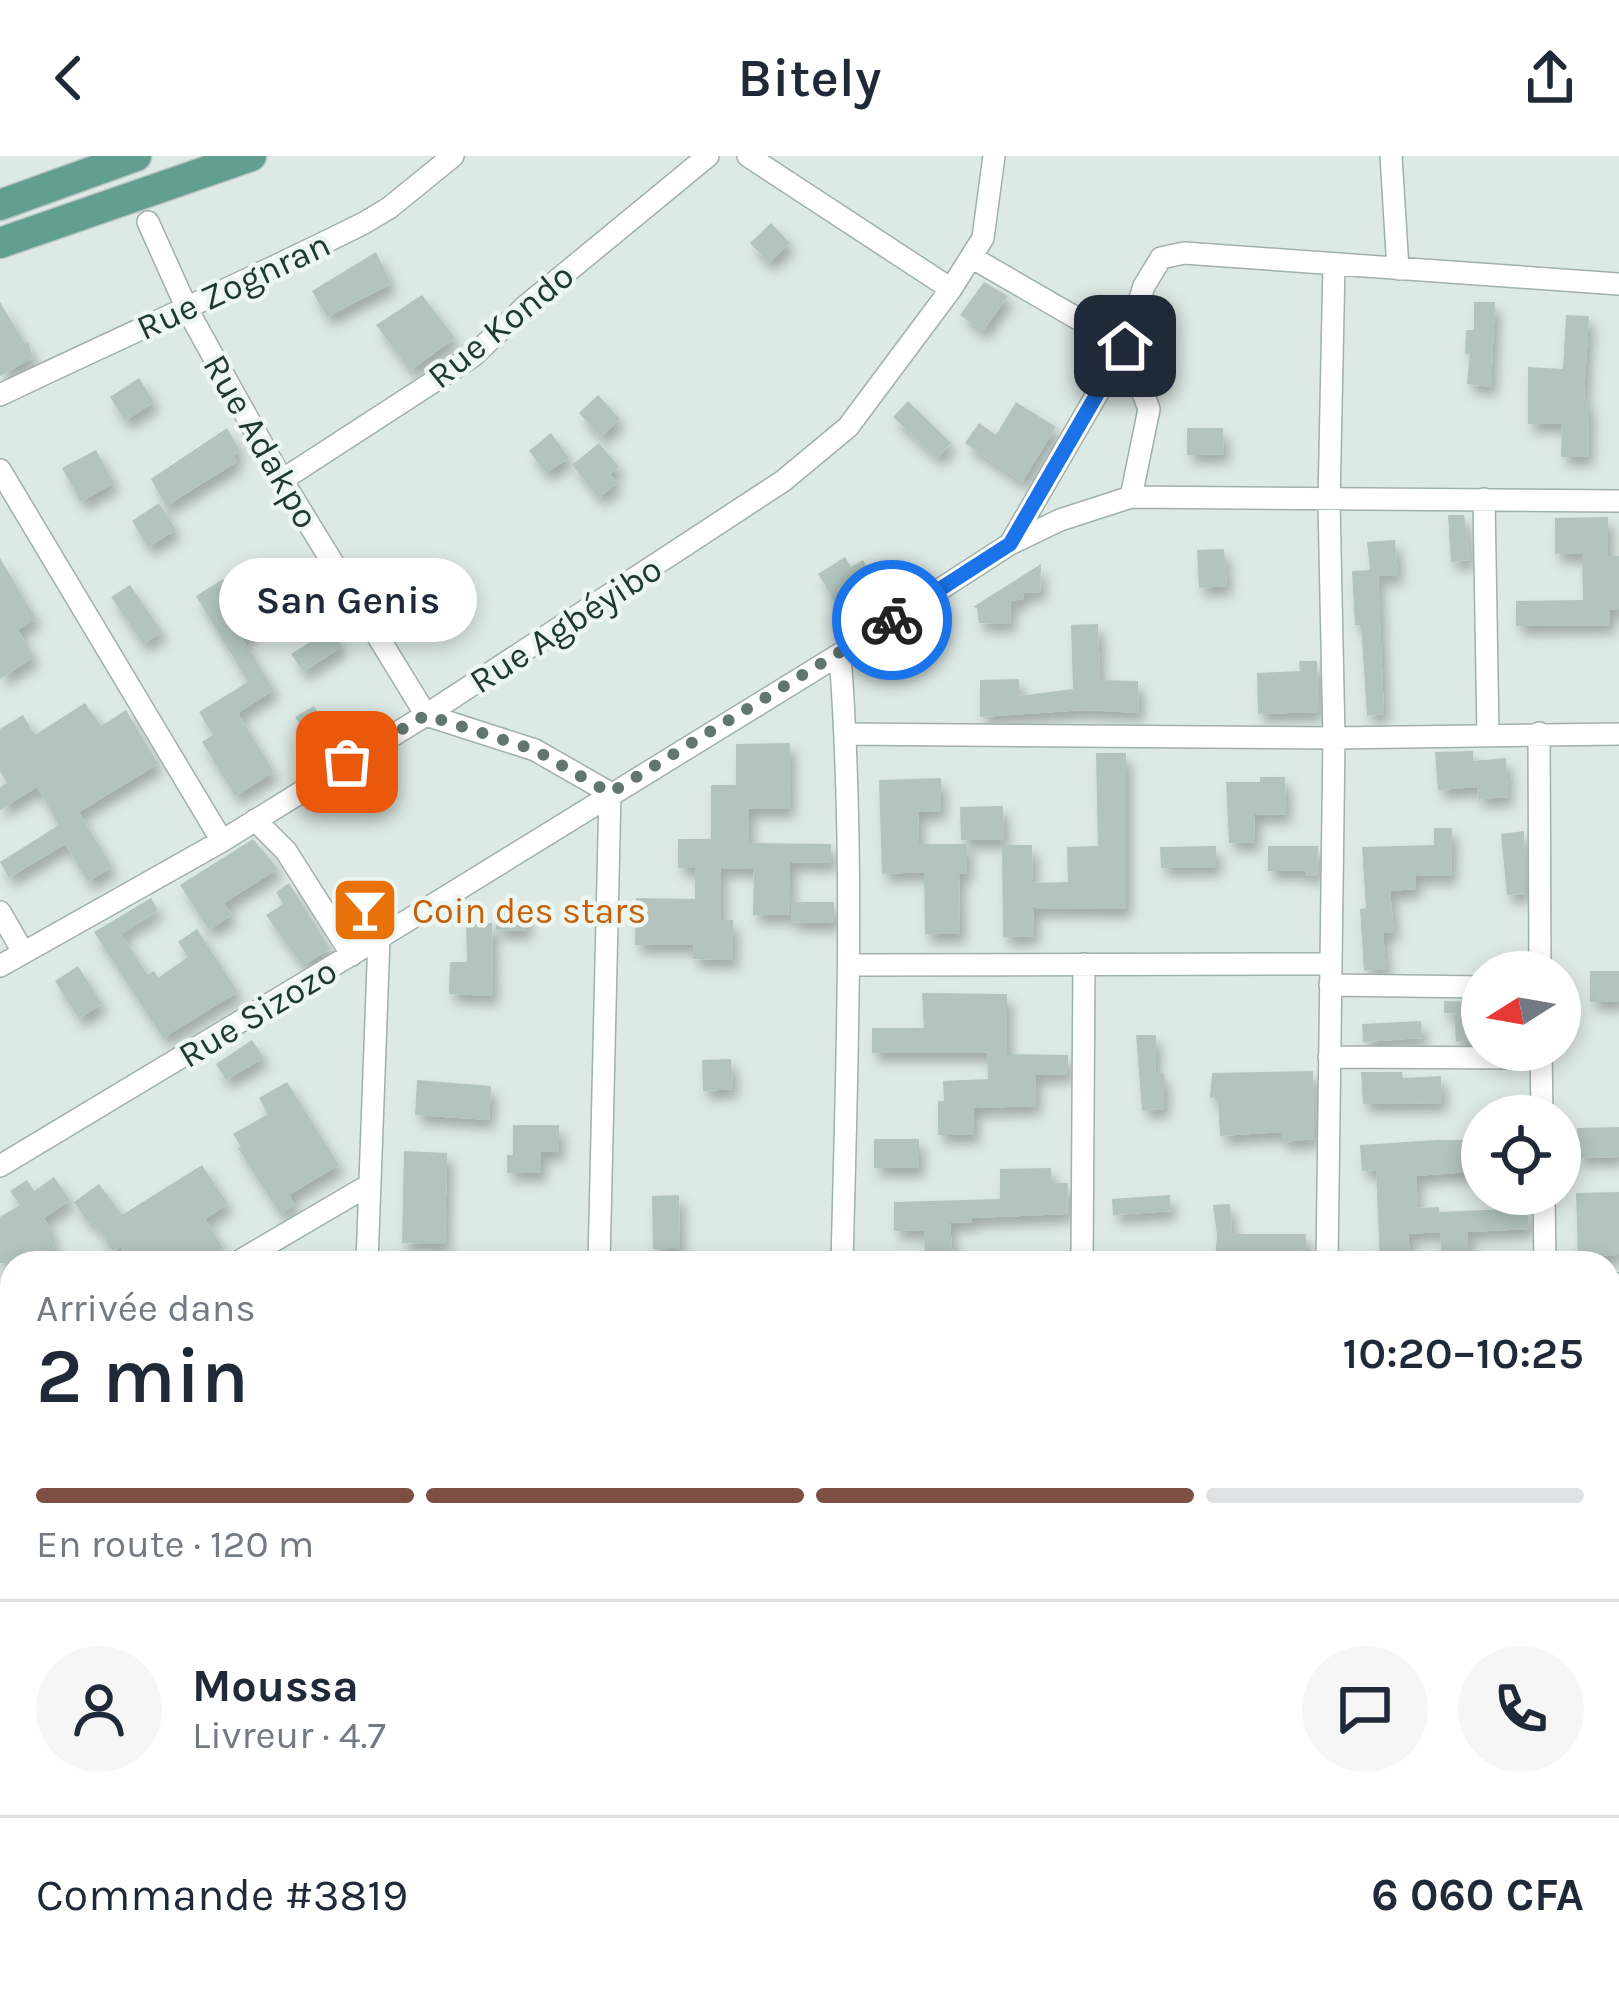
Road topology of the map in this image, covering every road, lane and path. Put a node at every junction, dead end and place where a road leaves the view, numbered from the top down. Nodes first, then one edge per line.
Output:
1 (136, 156) edge
2 (251, 156) edge
3 (453, 156) edge
4 (707, 156) edge
5 (748, 156) edge
6 (994, 156) edge
7 (1391, 156) edge
8 (0, 205) edge
9 (148, 222) dead end
10 (0, 242) edge
11 (971, 257) junction
12 (1334, 264) junction
13 (1398, 269) junction
14 (1619, 284) edge
15 (951, 289) junction
16 (188, 310) junction
17 (1125, 346) junction
18 (0, 395) edge
19 (0, 470) edge
20 (282, 479) junction
21 (1131, 497) junction
22 (1484, 499) junction
23 (1619, 501) edge
24 (1329, 502) junction
25 (1010, 544) junction
26 (840, 654) junction
27 (426, 715) junction
28 (1539, 733) junction
29 (846, 734) junction
30 (1489, 734) junction
31 (1619, 734) edge
32 (1334, 738) junction
33 (610, 793) junction
34 (255, 820) junction
35 (222, 841) junction
36 (0, 912) edge
37 (380, 938) junction
38 (1540, 951) edge
39 (23, 952) junction
40 (352, 955) junction
41 (1084, 964) junction
42 (849, 965) junction
43 (0, 966) edge
44 (1330, 975) junction
45 (1461, 985) edge
46 (1461, 1055) edge
47 (1329, 1057) junction
48 (0, 1166) edge
49 (369, 1185) junction
50 (1544, 1215) edge
51 (256, 1251) edge
52 (367, 1251) edge
53 (599, 1251) edge
54 (842, 1251) edge
55 (1082, 1251) edge
56 (1327, 1251) edge
57 (1545, 1251) edge

1 - 8 main road
2 - 10 main road
3 - 16 street, Rue Zognran
4 - 20 street, Rue Kondo
5 - 15 street
6 - 11 street, Rue Agbéyibo
7 - 13 street
9 - 16 street, Rue Adakpo
11 - 15 street, Rue Agbéyibo
11 - 17 street
12 - 13 street
12 - 17 street, Rue Sizozo
12 - 24 street
13 - 14 street
15 - 27 street, Rue Agbéyibo
16 - 18 street, Rue Zognran
16 - 20 street, Rue Adakpo
17 - 21 street
17 - 25 street, Rue Sizozo
19 - 35 street
20 - 27 street, Rue Adakpo
21 - 24 street
21 - 25 street
22 - 23 street
22 - 24 street
22 - 30 street
24 - 32 street
25 - 26 street, Rue Sizozo
26 - 29 street
26 - 33 street, Rue Sizozo
27 - 33 street
27 - 34 street, Rue Agbéyibo
28 - 30 street
28 - 31 street
28 - 38 street
29 - 32 street
29 - 42 street
30 - 32 street
32 - 44 street
33 - 37 street, Rue Sizozo
33 - 53 street
34 - 35 street, Rue Agbéyibo
34 - 40 street
35 - 39 street, Rue Agbéyibo
36 - 39 street
37 - 40 street, Rue Sizozo
37 - 49 street
39 - 43 street, Rue Agbéyibo
40 - 48 street, Rue Sizozo
41 - 42 street
41 - 44 street
41 - 55 street
42 - 54 street
44 - 45 street
44 - 47 street
46 - 47 street
47 - 56 street
49 - 51 street
49 - 52 street
50 - 57 street

